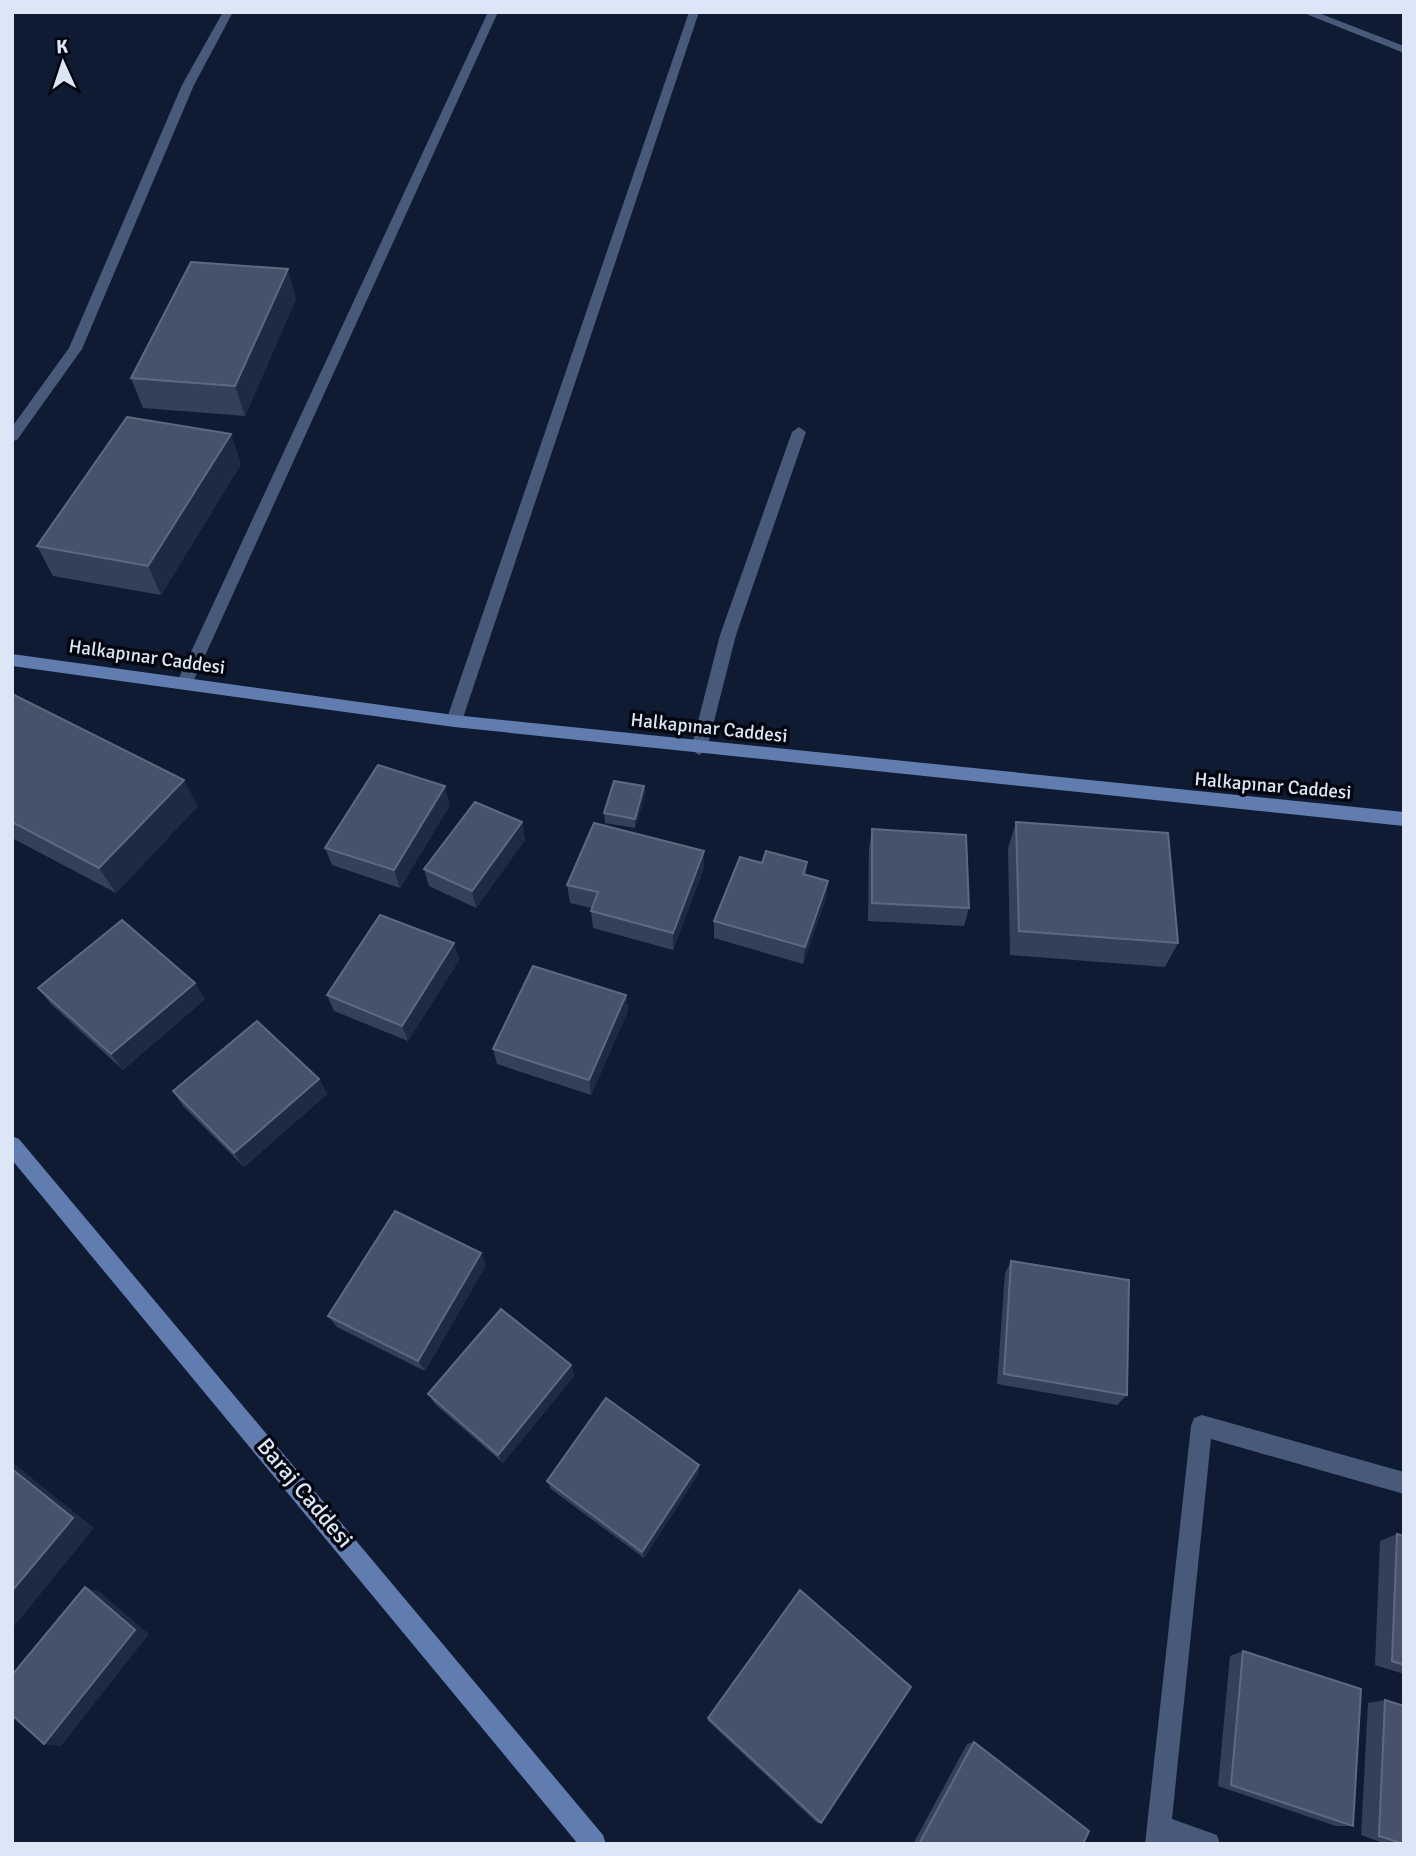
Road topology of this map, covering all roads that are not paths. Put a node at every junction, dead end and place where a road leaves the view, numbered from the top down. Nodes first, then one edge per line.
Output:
1 (228, 12) edge
2 (493, 12) edge
3 (694, 12) edge
4 (1306, 12) edge
5 (1404, 50) edge
6 (799, 432) dead end
7 (12, 437) edge
8 (12, 660) edge
9 (185, 682) junction
10 (454, 722) junction
11 (699, 749) junction
12 (1404, 819) edge
13 (12, 1145) edge
14 (1404, 1483) edge
15 (1158, 1835) edge
16 (594, 1844) edge
17 (1208, 1844) edge

1 - 7 street
2 - 9 street
3 - 10 street
4 - 5 street
6 - 11 street
8 - 9 main road, Halkapınar Caddesi
9 - 10 main road, Halkapınar Caddesi
10 - 11 main road, Halkapınar Caddesi
11 - 12 main road, Halkapınar Caddesi
13 - 16 main road, Baraj Caddesi
14 - 15 street
15 - 17 street

